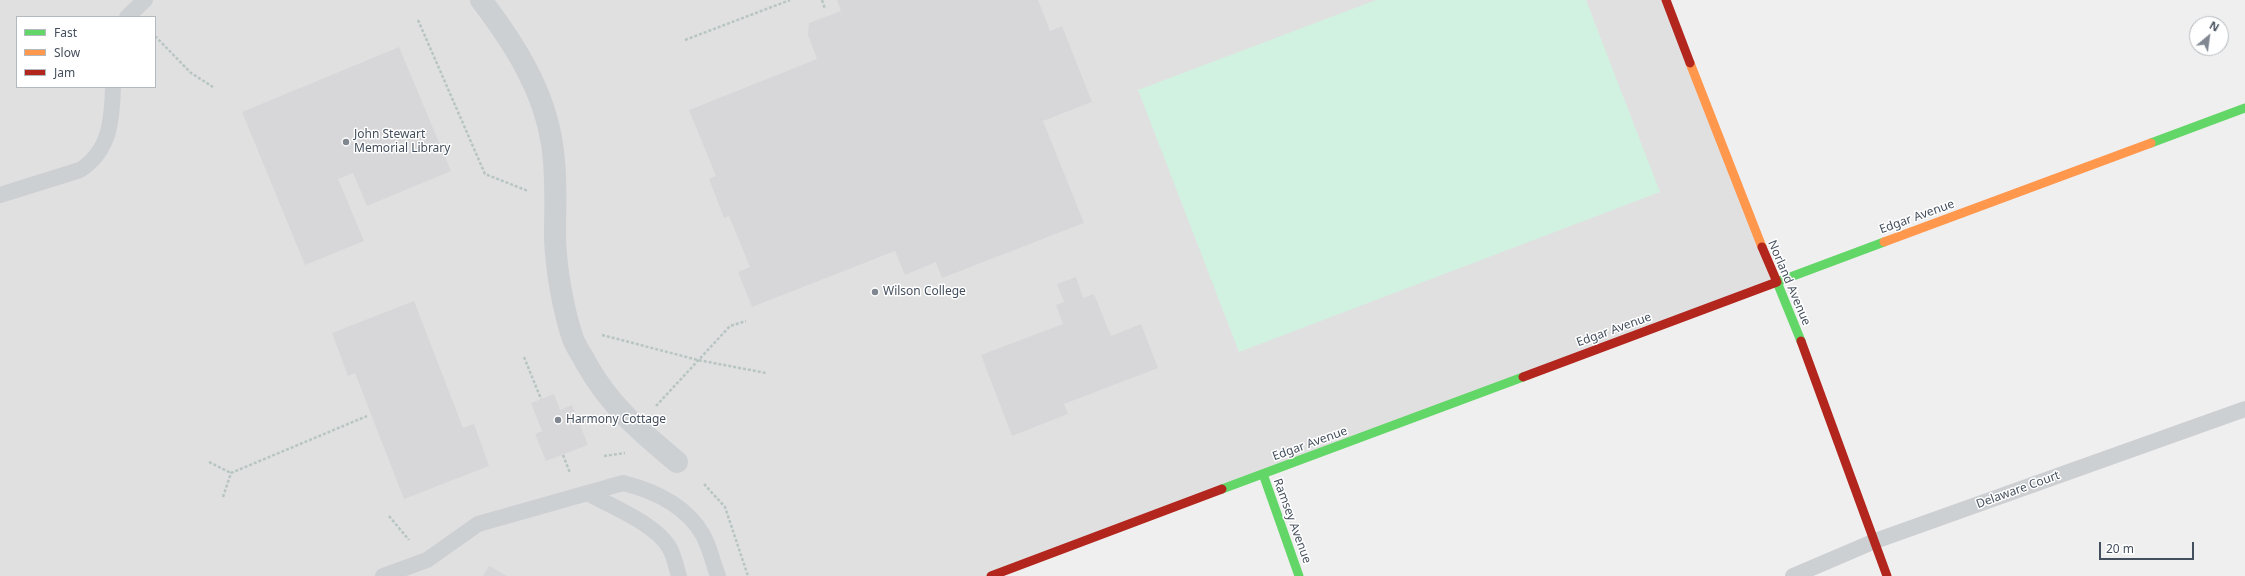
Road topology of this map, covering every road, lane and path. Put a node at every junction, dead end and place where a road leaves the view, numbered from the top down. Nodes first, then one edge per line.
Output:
1 (145, 0) edge
2 (481, 0) edge
3 (790, 0) edge
4 (822, 0) edge
5 (1666, 0) edge
6 (825, 9) dead end
7 (128, 16) edge
8 (418, 20) dead end
9 (156, 37) edge
10 (685, 40) dead end
11 (213, 87) dead end
12 (113, 88) edge
13 (2245, 108) edge
14 (0, 196) edge
15 (555, 201) junction
16 (1777, 282) junction
17 (746, 321) dead end
18 (601, 335) dead end
19 (524, 357) dead end
20 (698, 360) junction
21 (766, 373) dead end
22 (541, 400) dead end
23 (653, 409) dead end
24 (2245, 409) edge
25 (367, 416) dead end
26 (563, 455) dead end
27 (209, 462) dead end
28 (677, 462) dead end
29 (231, 473) junction
30 (571, 474) dead end
31 (1263, 474) junction
32 (704, 484) dead end
33 (587, 493) junction
34 (223, 497) dead end
35 (1875, 542) junction
36 (383, 576) edge
37 (679, 576) edge
38 (718, 576) edge
39 (748, 576) edge
40 (991, 576) edge
41 (1299, 576) edge
42 (1793, 576) edge
43 (1887, 576) edge

1 - 7 lane
2 - 15 street
3 - 10 path
4 - 6 path
5 - 16 main road, Norland Avenue
8 - 15 path
9 - 11 path
12 - 14 lane
13 - 16 main road, Edgar Avenue
15 - 28 street
16 - 31 main road, Edgar Avenue
16 - 35 main road, Norland Avenue
17 - 20 path
18 - 20 path
19 - 22 path
20 - 21 path
20 - 23 path
24 - 35 lane, Delaware Court
25 - 29 path
26 - 30 path
27 - 29 path
29 - 34 path
31 - 40 main road, Edgar Avenue
31 - 41 main road, Ramsey Avenue
32 - 39 path
33 - 36 lane
33 - 37 lane
33 - 38 lane
35 - 42 lane, Delaware Court
35 - 43 main road, Norland Avenue

